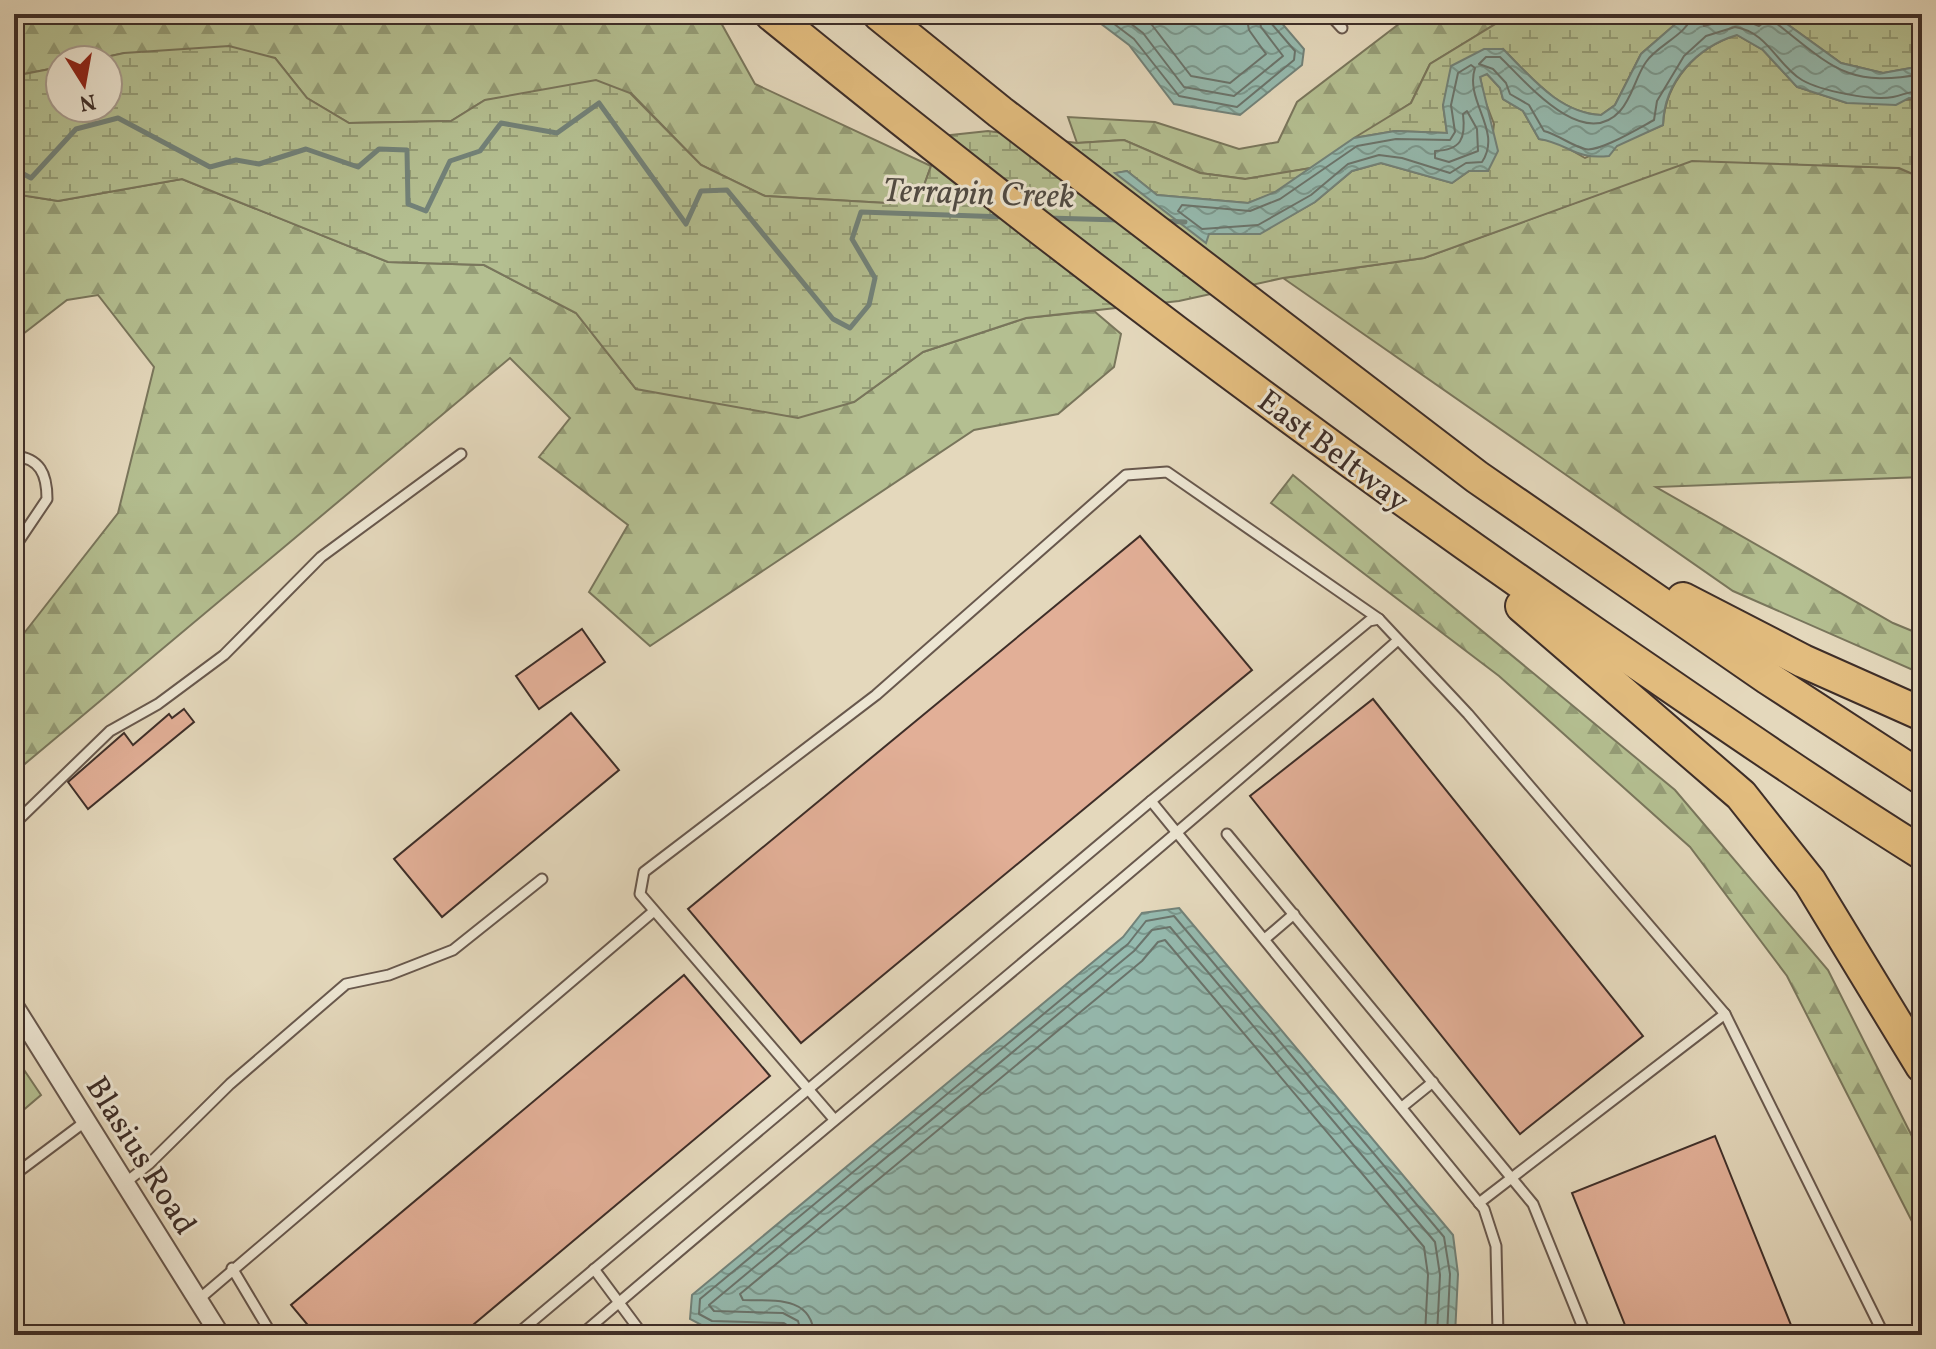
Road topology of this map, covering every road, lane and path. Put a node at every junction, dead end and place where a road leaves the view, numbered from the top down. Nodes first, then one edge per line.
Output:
1 (771, 14) edge
2 (879, 14) edge
3 (1329, 14) edge
4 (1342, 28) dead end
5 (461, 454) dead end
6 (14, 456) edge
7 (1389, 492) junction
8 (1563, 536) junction
9 (14, 548) edge
10 (1379, 619) junction
11 (1398, 640) junction
12 (1922, 714) edge
13 (1922, 778) edge
14 (1151, 801) junction
15 (14, 824) edge
16 (1179, 834) junction
17 (1227, 834) dead end
18 (1922, 853) edge
19 (542, 879) dead end
20 (654, 911) junction
21 (1294, 914) junction
22 (1266, 938) junction
23 (14, 1006) edge
24 (1725, 1014) junction
25 (1922, 1066) edge
26 (1433, 1082) junction
27 (806, 1089) junction
28 (1402, 1107) junction
29 (833, 1118) junction
30 (86, 1121) junction
31 (14, 1175) edge
32 (1513, 1177) junction
33 (125, 1183) junction
34 (1479, 1203) junction
35 (232, 1268) junction
36 (594, 1269) junction
37 (198, 1300) junction
38 (619, 1302) junction
39 (220, 1335) edge
40 (272, 1335) edge
41 (516, 1335) edge
42 (581, 1335) edge
43 (643, 1335) edge
44 (1498, 1335) edge
45 (1586, 1335) edge
46 (1884, 1335) edge

1 - 7 highway, East Beltway
2 - 8 highway, East Beltway
3 - 4 lane
5 - 15 lane
6 - 9 lane
7 - 18 highway, East Beltway
7 - 25 highway
8 - 12 highway
8 - 13 highway, East Beltway
10 - 11 lane
10 - 14 lane
10 - 20 lane
11 - 16 lane
11 - 24 lane
14 - 16 lane
14 - 27 lane
16 - 22 lane
16 - 29 lane
17 - 21 lane
19 - 33 lane
20 - 27 lane
20 - 35 lane
21 - 22 lane
21 - 26 lane
22 - 28 lane
23 - 30 street, Blasius Road
24 - 32 lane
24 - 46 lane
26 - 28 lane
26 - 32 lane
27 - 29 lane
27 - 36 lane
28 - 34 lane
29 - 38 lane
30 - 31 lane
30 - 33 street, Blasius Road
32 - 34 lane
32 - 45 lane
33 - 37 street, Blasius Road
34 - 44 lane
35 - 37 lane
35 - 40 lane
36 - 38 lane
36 - 41 lane
37 - 39 street, Blasius Road
38 - 42 lane
38 - 43 lane

